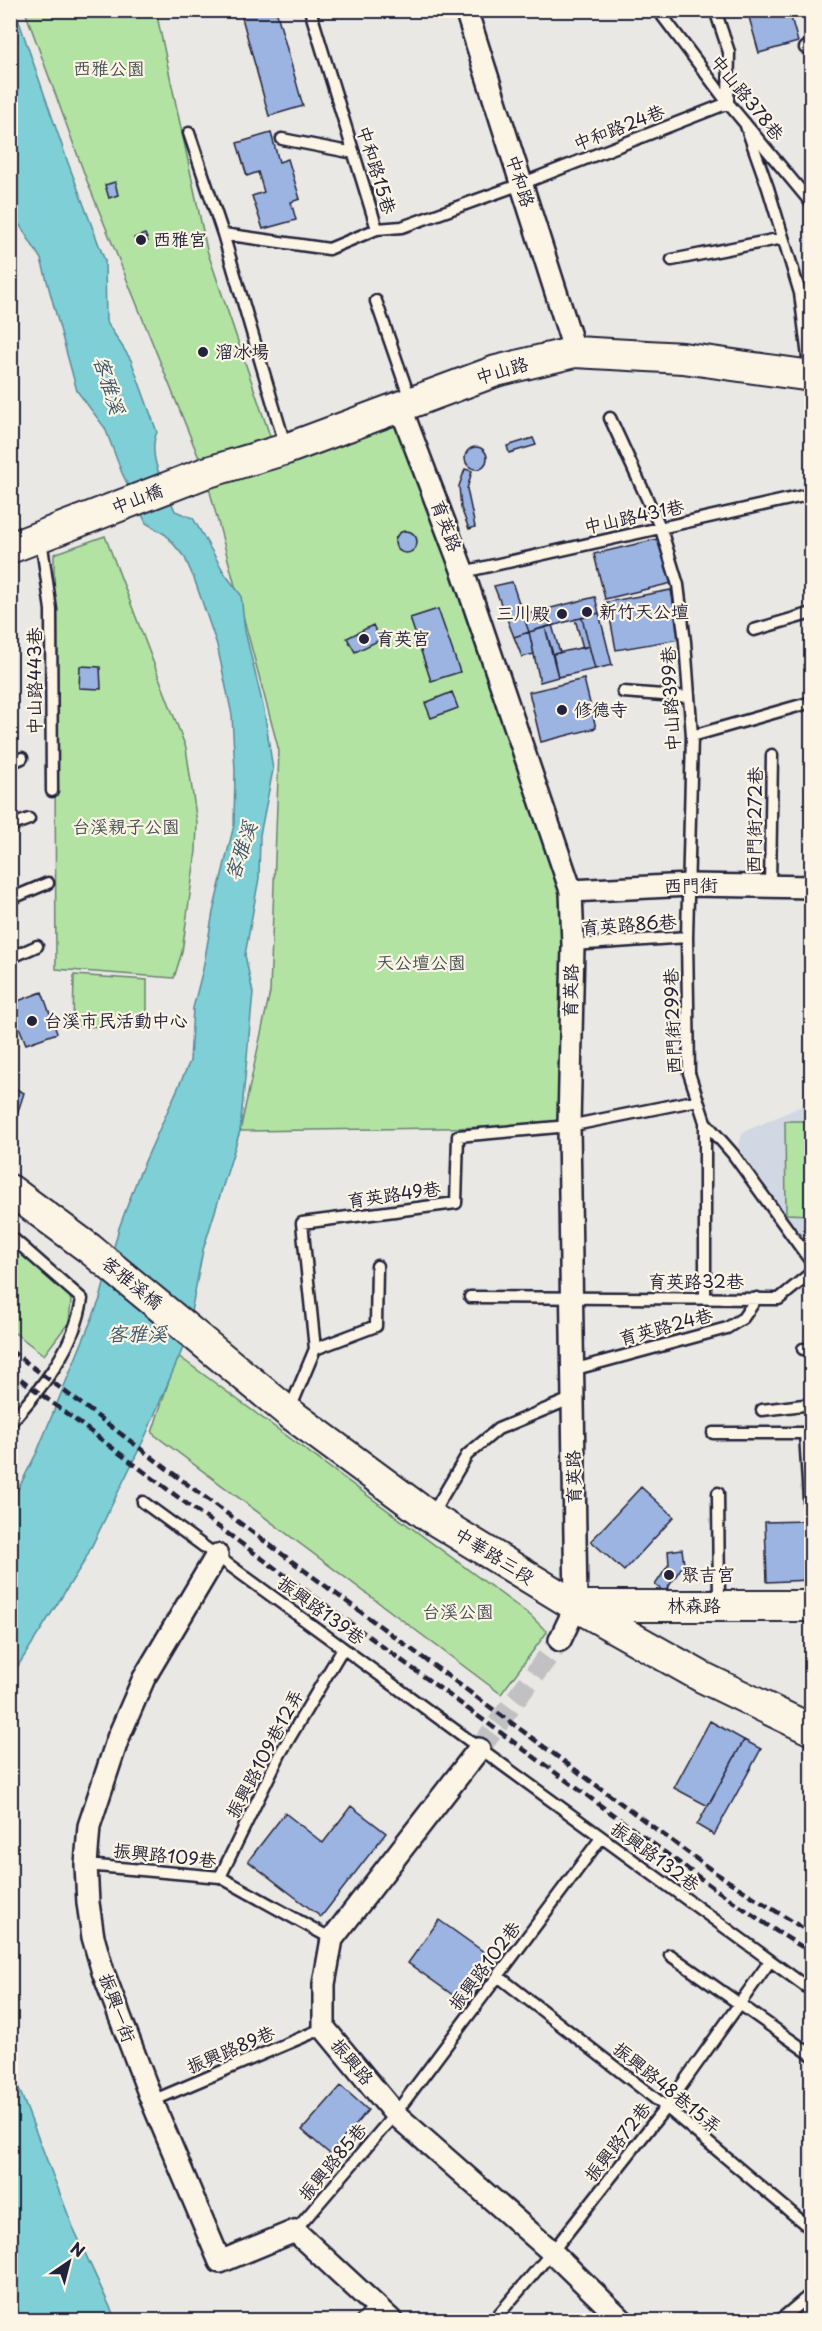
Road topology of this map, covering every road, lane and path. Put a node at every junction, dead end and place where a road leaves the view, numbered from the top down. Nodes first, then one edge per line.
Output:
1 (310, 10) edge
2 (466, 10) edge
3 (658, 10) edge
4 (715, 10) edge
5 (728, 103) junction
6 (745, 123) junction
7 (189, 133) dead end
8 (282, 139) dead end
9 (354, 153) junction
10 (521, 183) junction
11 (810, 200) edge
12 (377, 229) junction
13 (223, 234) junction
14 (783, 238) junction
15 (672, 260) dead end
16 (376, 301) dead end
17 (575, 352) junction
18 (811, 376) edge
19 (406, 404) junction
20 (610, 418) dead end
21 (286, 448) junction
22 (205, 473) joint
23 (812, 494) edge
24 (661, 529) junction
25 (41, 536) junction
26 (10, 548) edge
27 (463, 572) junction
28 (812, 613) edge
29 (754, 630) dead end
30 (623, 692) dead end
31 (689, 697) junction
32 (812, 702) edge
33 (692, 736) junction
34 (772, 754) dead end
35 (22, 758) dead end
36 (10, 763) edge
37 (52, 791) dead end
38 (30, 819) dead end
39 (10, 826) edge
40 (48, 883) dead end
41 (689, 885) junction
42 (770, 886) junction
43 (812, 887) edge
44 (571, 891) junction
45 (10, 899) edge
46 (687, 937) junction
47 (573, 945) junction
48 (37, 946) dead end
49 (10, 958) edge
50 (698, 1100) junction
51 (705, 1122) junction
52 (569, 1126) junction
53 (10, 1190) edge
54 (10, 1236) edge
55 (812, 1263) edge
56 (377, 1266) dead end
57 (812, 1272) edge
58 (470, 1297) dead end
59 (571, 1297) junction
60 (705, 1298) junction
61 (757, 1298) junction
62 (203, 1341) joint
63 (315, 1349) junction
64 (572, 1370) junction
65 (573, 1398) junction
66 (812, 1404) edge
67 (762, 1410) dead end
68 (288, 1412) junction
69 (10, 1423) edge
70 (713, 1433) dead end
71 (808, 1433) edge
72 (718, 1493) dead end
73 (143, 1502) dead end
74 (430, 1516) junction
75 (812, 1549) edge
76 (217, 1555) junction
77 (576, 1606) junction
78 (648, 1606) junction
79 (719, 1606) junction
80 (812, 1606) edge
81 (560, 1640) tunnel mouth
82 (648, 1646) junction
83 (343, 1648) junction
84 (812, 1730) edge
85 (479, 1749) junction
86 (601, 1838) junction
87 (86, 1865) junction
88 (220, 1877) junction
89 (332, 1939) junction
90 (670, 1955) dead end
91 (770, 1962) junction
92 (498, 1976) junction
93 (812, 1991) edge
94 (740, 2004) junction
95 (324, 2028) junction
96 (812, 2055) edge
97 (152, 2101) junction
98 (666, 2107) junction
99 (395, 2114) junction
100 (812, 2230) edge
101 (296, 2231) junction
102 (552, 2252) junction
103 (812, 2293) edge
104 (376, 2316) edge
105 (494, 2320) edge
106 (622, 2320) edge
107 (780, 2320) edge

1 - 9 lane, 中和路15巷
2 - 10 street, 中和路
3 - 5 lane, 中山路378巷
4 - 5 lane
5 - 6 lane, 中山路378巷
5 - 10 lane, 中和路24巷
6 - 11 lane, 中山路378巷
6 - 14 lane
7 - 13 lane
8 - 9 lane
9 - 12 lane, 中和路15巷
10 - 12 lane, 中和路15巷
10 - 17 street, 中和路
12 - 13 lane
13 - 21 lane
14 - 15 lane
14 - 18 lane
16 - 19 lane
17 - 18 street, 中山路
17 - 19 street, 中山路
19 - 21 street, 中山路
19 - 27 street, 育英路
20 - 24 lane, 中山路399巷
21 - 22 street, 中山路
22 - 25 street, 中山橋
23 - 24 lane, 中山路431巷
24 - 27 lane, 中山路431巷
24 - 31 lane, 中山路399巷
25 - 26 street
25 - 37 lane, 中山路443巷
27 - 44 street, 育英路
28 - 29 lane
30 - 31 lane
31 - 33 lane, 中山路399巷
32 - 33 lane
33 - 41 lane, 中山路399巷
34 - 42 lane, 西門街272巷
35 - 36 lane
38 - 39 lane
40 - 45 lane
41 - 42 street, 西門街
41 - 44 street, 西門街
41 - 46 lane, 西門街299巷
42 - 43 street, 西門街
44 - 47 street, 育英路
46 - 47 lane, 育英路86巷
46 - 50 lane, 西門街299巷
47 - 52 street, 育英路
48 - 49 lane
50 - 51 lane, 西門街299巷
50 - 52 lane
51 - 55 lane
51 - 60 lane, 西門街299巷
52 - 59 street, 育英路
52 - 63 lane, 育英路49巷
53 - 62 street, 客雅溪橋
54 - 69 lane
56 - 63 lane
57 - 61 lane, 育英路32巷
58 - 59 lane, 育英路32巷
59 - 60 lane, 育英路32巷
59 - 64 street, 育英路
60 - 61 lane, 育英路32巷
61 - 64 lane, 育英路24巷
62 - 68 street, 中華路三段
63 - 68 lane
64 - 65 street, 育英路
65 - 74 lane
65 - 77 street, 育英路
66 - 67 lane
68 - 74 street, 中華路三段
70 - 71 lane
71 - 75 lane
72 - 79 lane
73 - 76 lane, 振興路139巷
74 - 77 street, 中華路三段
76 - 83 lane, 振興路139巷
76 - 87 street, 振興一街
77 - 78 street, 林森路
77 - 81 street
77 - 82 street, 中華路三段
78 - 79 street, 林森路
78 - 82 street
79 - 80 street, 林森路
82 - 84 street, 中華路三段
83 - 85 lane, 振興路139巷
83 - 88 lane, 振興路109巷12弄
85 - 86 lane, 振興路132巷
85 - 89 street, 振興路
86 - 91 lane, 振興路132巷
86 - 92 lane, 振興路102巷
87 - 88 lane, 振興路109巷
87 - 97 street, 振興一街
88 - 89 lane, 振興路109巷
89 - 95 street, 振興路
90 - 94 lane
91 - 93 lane, 振興路132巷
91 - 94 lane, 振興路72巷
92 - 98 lane, 振興路48巷15弄
92 - 99 lane, 振興路102巷
94 - 96 lane
94 - 98 lane, 振興路72巷
95 - 97 lane, 振興路89巷
95 - 99 street, 振興路
97 - 101 street, 振興一街
98 - 100 lane, 振興路48巷15弄
98 - 102 lane, 振興路72巷
99 - 101 lane, 振興路85巷
99 - 102 street, 振興路
101 - 104 street
102 - 105 lane, 振興路72巷
102 - 106 street, 振興路
103 - 107 lane

